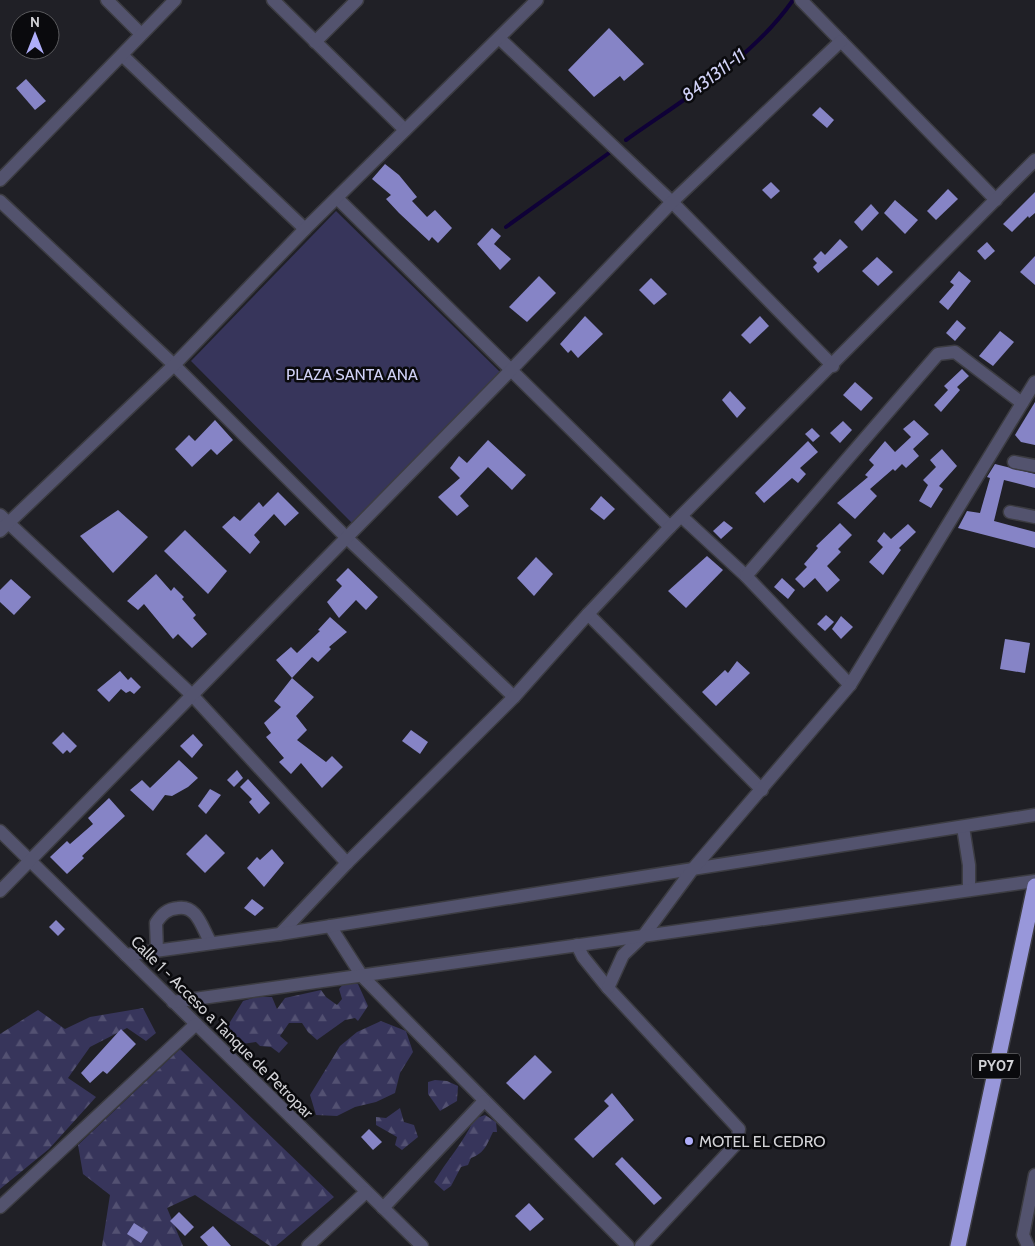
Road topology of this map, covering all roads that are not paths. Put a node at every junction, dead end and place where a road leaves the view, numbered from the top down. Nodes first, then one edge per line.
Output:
1 (107, 0) edge
2 (175, 0) edge
3 (273, 0) edge
4 (357, 0) edge
5 (537, 0) edge
6 (801, 0) edge
7 (141, 34) junction
8 (499, 38) junction
9 (840, 40) junction
10 (315, 42) junction
11 (122, 54) junction
12 (405, 130) junction
13 (1035, 160) edge
14 (0, 180) edge
15 (336, 198) junction
16 (996, 200) junction
17 (0, 201) edge
18 (672, 202) junction
19 (305, 229) junction
20 (174, 365) junction
21 (833, 366) junction
22 (510, 372) junction
23 (1035, 382) edge
24 (1022, 404) junction
25 (1014, 462) dead end
26 (1035, 466) edge
27 (1010, 512) dead end
28 (681, 516) junction
29 (1035, 517) edge
30 (2, 523) edge
31 (670, 527) junction
32 (347, 538) junction
33 (746, 576) junction
34 (588, 614) junction
35 (850, 685) junction
36 (192, 694) junction
37 (514, 697) junction
38 (762, 790) junction
39 (1035, 815) edge
40 (963, 827) junction
41 (0, 831) edge
42 (30, 860) junction
43 (347, 863) junction
44 (692, 870) junction
45 (1035, 881) edge
46 (1035, 886) edge
47 (969, 890) junction
48 (0, 891) edge
49 (330, 926) junction
50 (280, 934) junction
51 (644, 935) junction
52 (211, 943) junction
53 (577, 945) junction
54 (157, 950) junction
55 (126, 955) junction
56 (362, 976) junction
57 (608, 988) junction
58 (173, 1002) junction
59 (196, 1024) junction
60 (484, 1101) junction
61 (1035, 1175) edge
62 (366, 1192) junction
63 (0, 1207) edge
64 (383, 1208) junction
65 (308, 1246) edge
66 (422, 1246) edge
67 (628, 1246) edge
68 (641, 1246) edge
69 (958, 1246) edge
70 (1028, 1246) edge

1 - 7 street
2 - 7 street
3 - 10 street
4 - 10 street
5 - 8 street
6 - 9 street
7 - 11 street
8 - 12 street
8 - 18 street
9 - 16 street
9 - 18 street
10 - 12 street
11 - 14 street
11 - 19 street
12 - 15 street
13 - 16 street
15 - 19 street
15 - 22 street
16 - 21 street
17 - 20 street
18 - 21 street
18 - 22 street
19 - 20 street
20 - 30 street
20 - 32 street
21 - 28 street
22 - 31 street
22 - 32 street
23 - 24 street
24 - 33 street
24 - 35 street
25 - 26 street
27 - 29 street
28 - 31 street
28 - 33 street
30 - 36 street
31 - 34 street
32 - 36 street
32 - 37 street
33 - 35 street
34 - 37 street
34 - 38 street
35 - 38 street
36 - 42 street
36 - 43 street
37 - 43 street
38 - 44 street
39 - 40 street
40 - 44 street
40 - 47 street
41 - 42 street, Calle 1 - Acceso a Tanque de Petropar
42 - 48 street
42 - 55 street, Calle 1 - Acceso a Tanque de Petropar
43 - 50 street
44 - 49 street
44 - 51 street
45 - 47 street
46 - 69 highway, PY07
47 - 51 street
49 - 50 street
49 - 56 street
50 - 52 street
51 - 53 street
51 - 57 street
52 - 54 street
52 - 54 street
53 - 56 street
53 - 57 street
54 - 55 street
55 - 58 street, Calle 1 - Acceso a Tanque de Petropar
56 - 58 street
56 - 60 street
57 - 68 street
58 - 59 street, Calle 1 - Acceso a Tanque de Petropar
59 - 62 street, Calle 1 - Acceso a Tanque de Petropar
59 - 63 street
60 - 64 street
60 - 67 street
61 - 70 street
62 - 64 street, Calle 1 - Acceso a Tanque de Petropar
62 - 65 street
64 - 66 street, Calle 1 - Acceso a Tanque de Petropar

